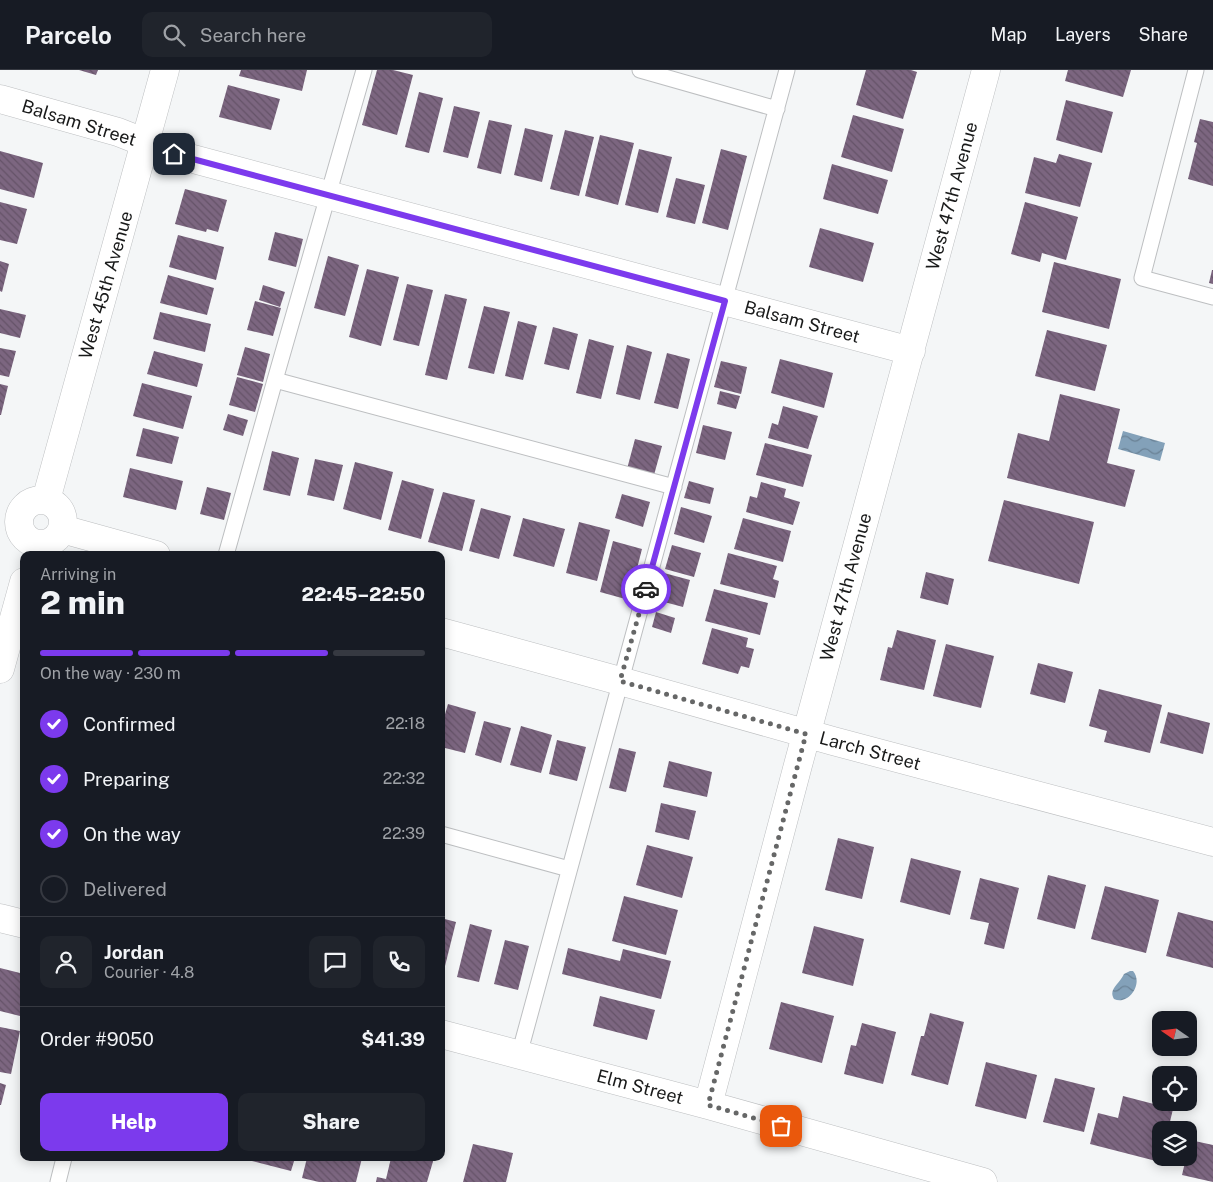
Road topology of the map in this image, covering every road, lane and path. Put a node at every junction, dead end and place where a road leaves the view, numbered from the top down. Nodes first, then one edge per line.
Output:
1 (165, 70) edge
2 (364, 70) edge
3 (640, 70) edge
4 (787, 70) edge
5 (986, 70) edge
6 (1196, 70) edge
7 (0, 99) edge
8 (777, 109) junction
9 (146, 144) junction
10 (328, 195) junction
11 (1213, 297) edge
12 (725, 301) junction
13 (910, 351) junction
14 (275, 380) junction
15 (674, 487) junction
16 (46, 500) junction
17 (9, 515) edge
18 (62, 529) junction
19 (33, 549) edge
20 (142, 551) edge
21 (227, 551) edge
22 (20, 596) edge
23 (445, 633) edge
24 (0, 669) edge
25 (620, 681) junction
26 (806, 734) junction
27 (445, 835) edge
28 (1213, 842) edge
29 (569, 870) junction
30 (0, 918) edge
31 (20, 923) edge
32 (445, 1035) edge
33 (519, 1055) junction
34 (708, 1105) junction
35 (63, 1161) edge
36 (58, 1182) edge
37 (983, 1182) edge

1 - 9 street, West 45th Avenue
2 - 10 lane
3 - 8 lane
4 - 8 lane
5 - 13 street, West 47th Avenue
6 - 11 lane
7 - 9 street, Balsam Street
8 - 12 lane
9 - 10 street, Balsam Street
9 - 16 street, West 45th Avenue
10 - 12 street, Balsam Street
10 - 14 lane
12 - 13 street, Balsam Street
12 - 15 lane
13 - 26 street, West 47th Avenue
14 - 15 lane
14 - 21 lane
15 - 25 lane
16 - 17 street
16 - 18 street
17 - 19 street
18 - 19 street
18 - 20 street
22 - 24 street
23 - 25 street, Larch Street
25 - 26 street, Larch Street
25 - 29 lane
26 - 28 street, Larch Street
26 - 34 street, West 47th Avenue
27 - 29 lane
29 - 33 lane
30 - 31 street
32 - 33 street, Elm Street
33 - 34 street, Elm Street
34 - 37 street, Elm Street
35 - 36 lane

